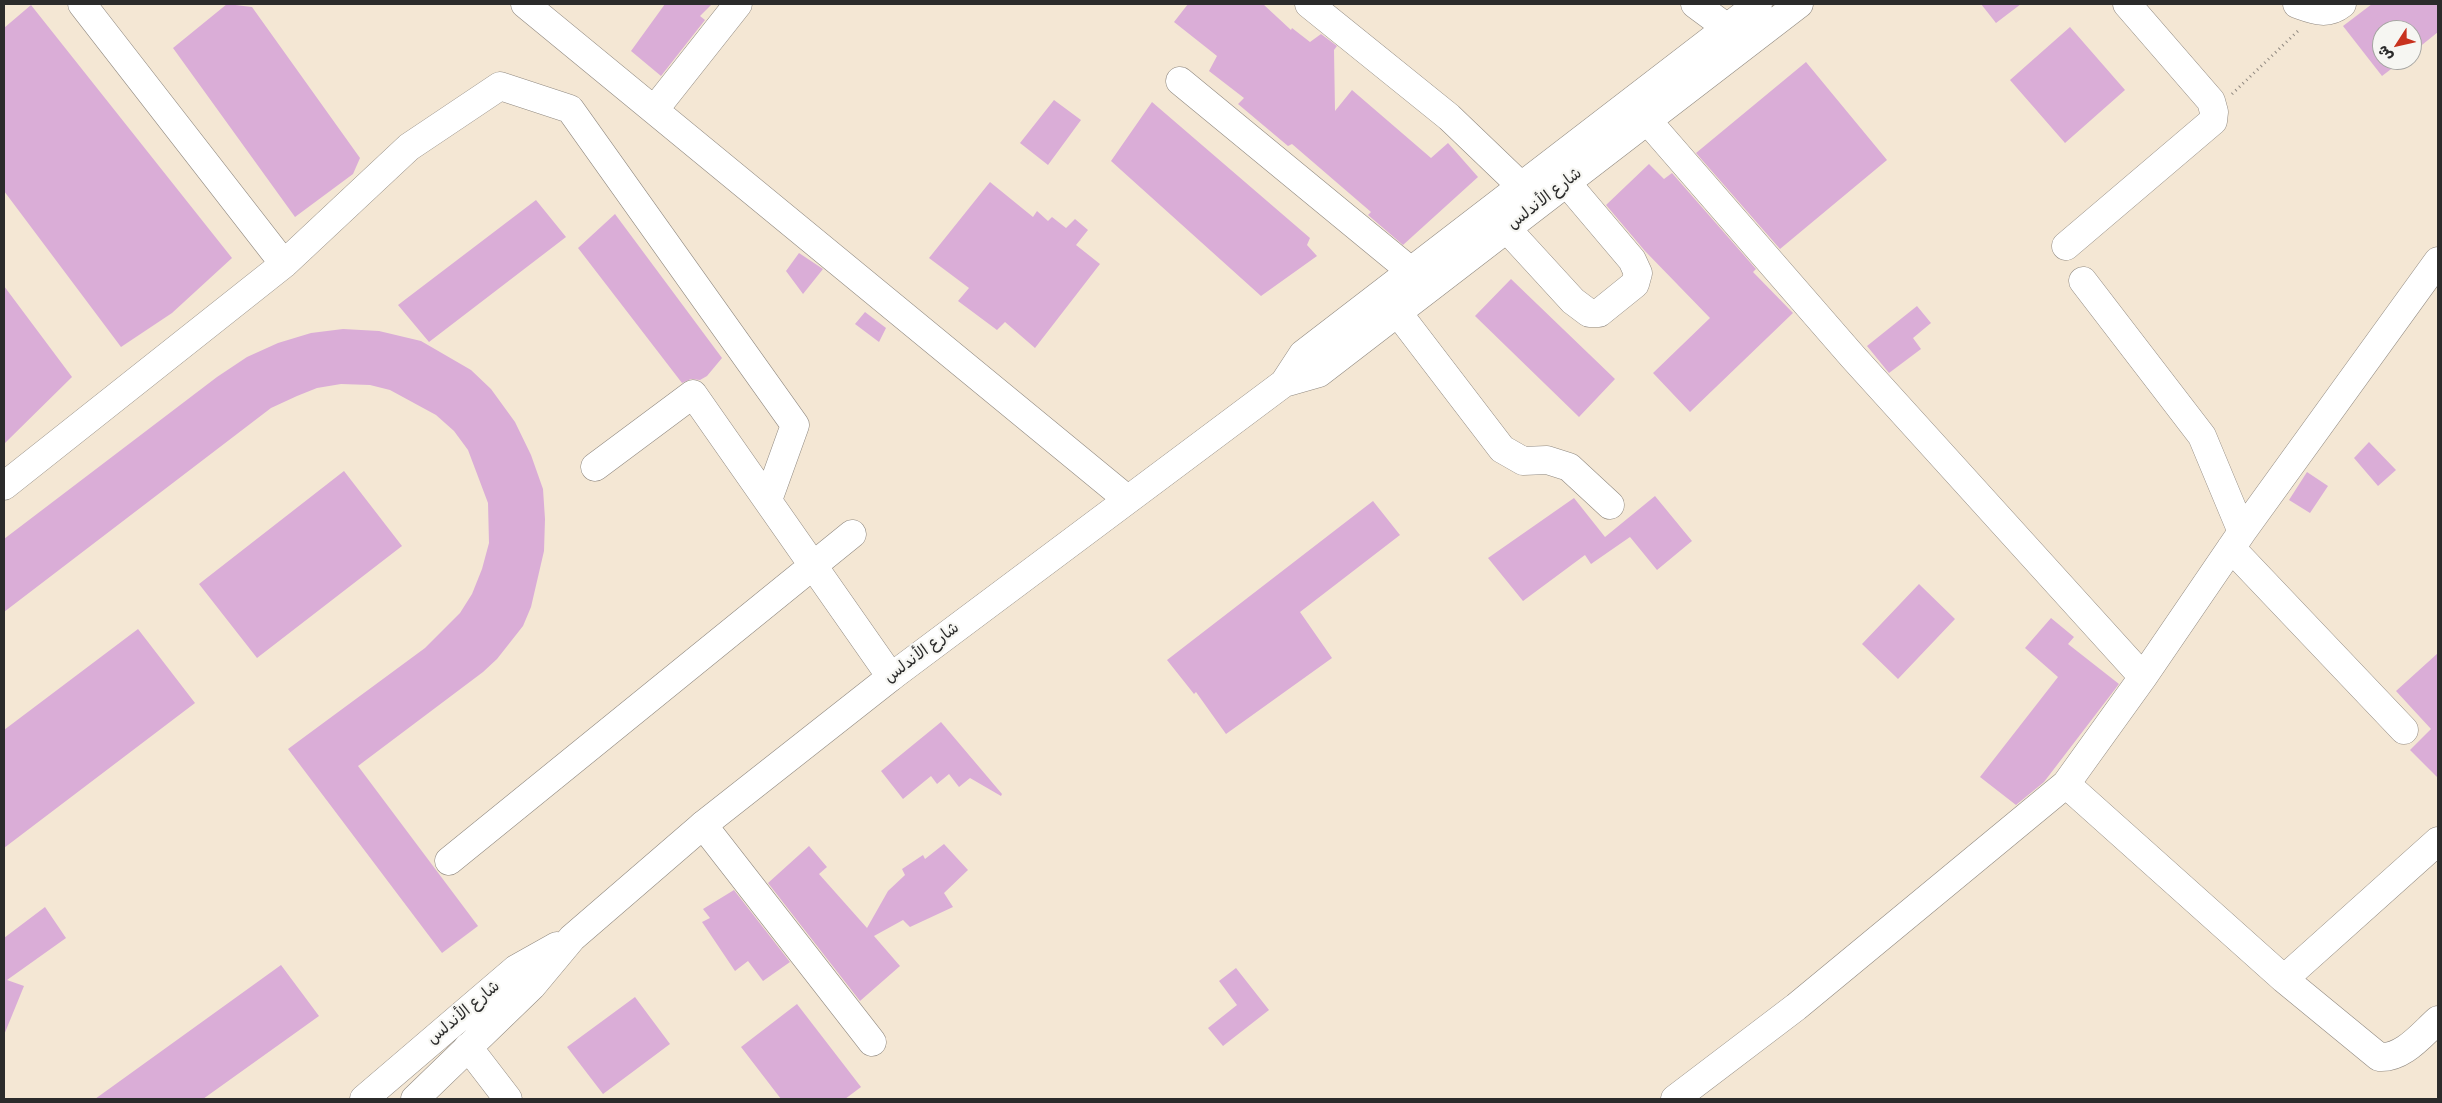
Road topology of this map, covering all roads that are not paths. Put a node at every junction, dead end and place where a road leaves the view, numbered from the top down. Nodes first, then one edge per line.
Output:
1 (82, 4) edge
2 (525, 4) edge
3 (738, 4) edge
4 (1309, 4) edge
5 (1695, 4) edge
6 (1758, 4) edge
7 (1799, 4) edge
8 (2127, 4) edge
9 (1726, 27) junction
10 (1180, 81) dead end
11 (656, 109) junction
12 (1646, 119) junction
13 (1566, 182) junction
14 (1521, 186) junction
15 (1507, 229) junction
16 (2066, 246) dead end
17 (2438, 261) edge
18 (284, 264) junction
19 (1412, 272) junction
20 (2083, 281) dead end
21 (1398, 313) junction
22 (1284, 383) junction
23 (594, 467) dead end
24 (4, 486) edge
25 (1127, 499) junction
26 (768, 500) junction
27 (1610, 505) dead end
28 (852, 534) dead end
29 (2237, 540) junction
30 (815, 566) junction
31 (891, 677) junction
32 (2143, 677) junction
33 (2404, 730) dead end
34 (2066, 784) junction
35 (703, 825) junction
36 (2438, 841) edge
37 (449, 861) dead end
38 (572, 938) junction
39 (2284, 979) junction
40 (2438, 1020) edge
41 (872, 1042) dead end
42 (468, 1047) junction
43 (364, 1099) edge
44 (415, 1099) edge
45 (508, 1099) edge
46 (1675, 1099) edge

1 - 18 street
2 - 11 street
3 - 11 street
4 - 14 street
5 - 9 street
6 - 9 street, شارع الأندلس
7 - 12 street, شارع الأندلس
8 - 16 street
9 - 14 street, شارع الأندلس
10 - 19 street
11 - 25 street
12 - 13 street, شارع الأندلس
12 - 32 street
13 - 15 street, شارع الأندلس
13 - 15 street
14 - 19 street, شارع الأندلس
15 - 21 street, شارع الأندلس
17 - 29 street
18 - 24 street
18 - 26 street
19 - 22 street, شارع الأندلس
20 - 29 street
21 - 22 street, شارع الأندلس
21 - 27 street
22 - 25 street, شارع الأندلس
23 - 26 street
25 - 31 street, شارع الأندلس
26 - 30 street
28 - 30 street
29 - 32 street
29 - 33 street
30 - 31 street
30 - 37 street
31 - 35 street, شارع الأندلس
32 - 34 street
34 - 39 street
34 - 46 street
35 - 38 street, شارع الأندلس
35 - 41 street
36 - 39 street
38 - 42 street, شارع الأندلس
38 - 43 street, شارع الأندلس
39 - 40 street
42 - 44 street, شارع الأندلس
42 - 45 street

